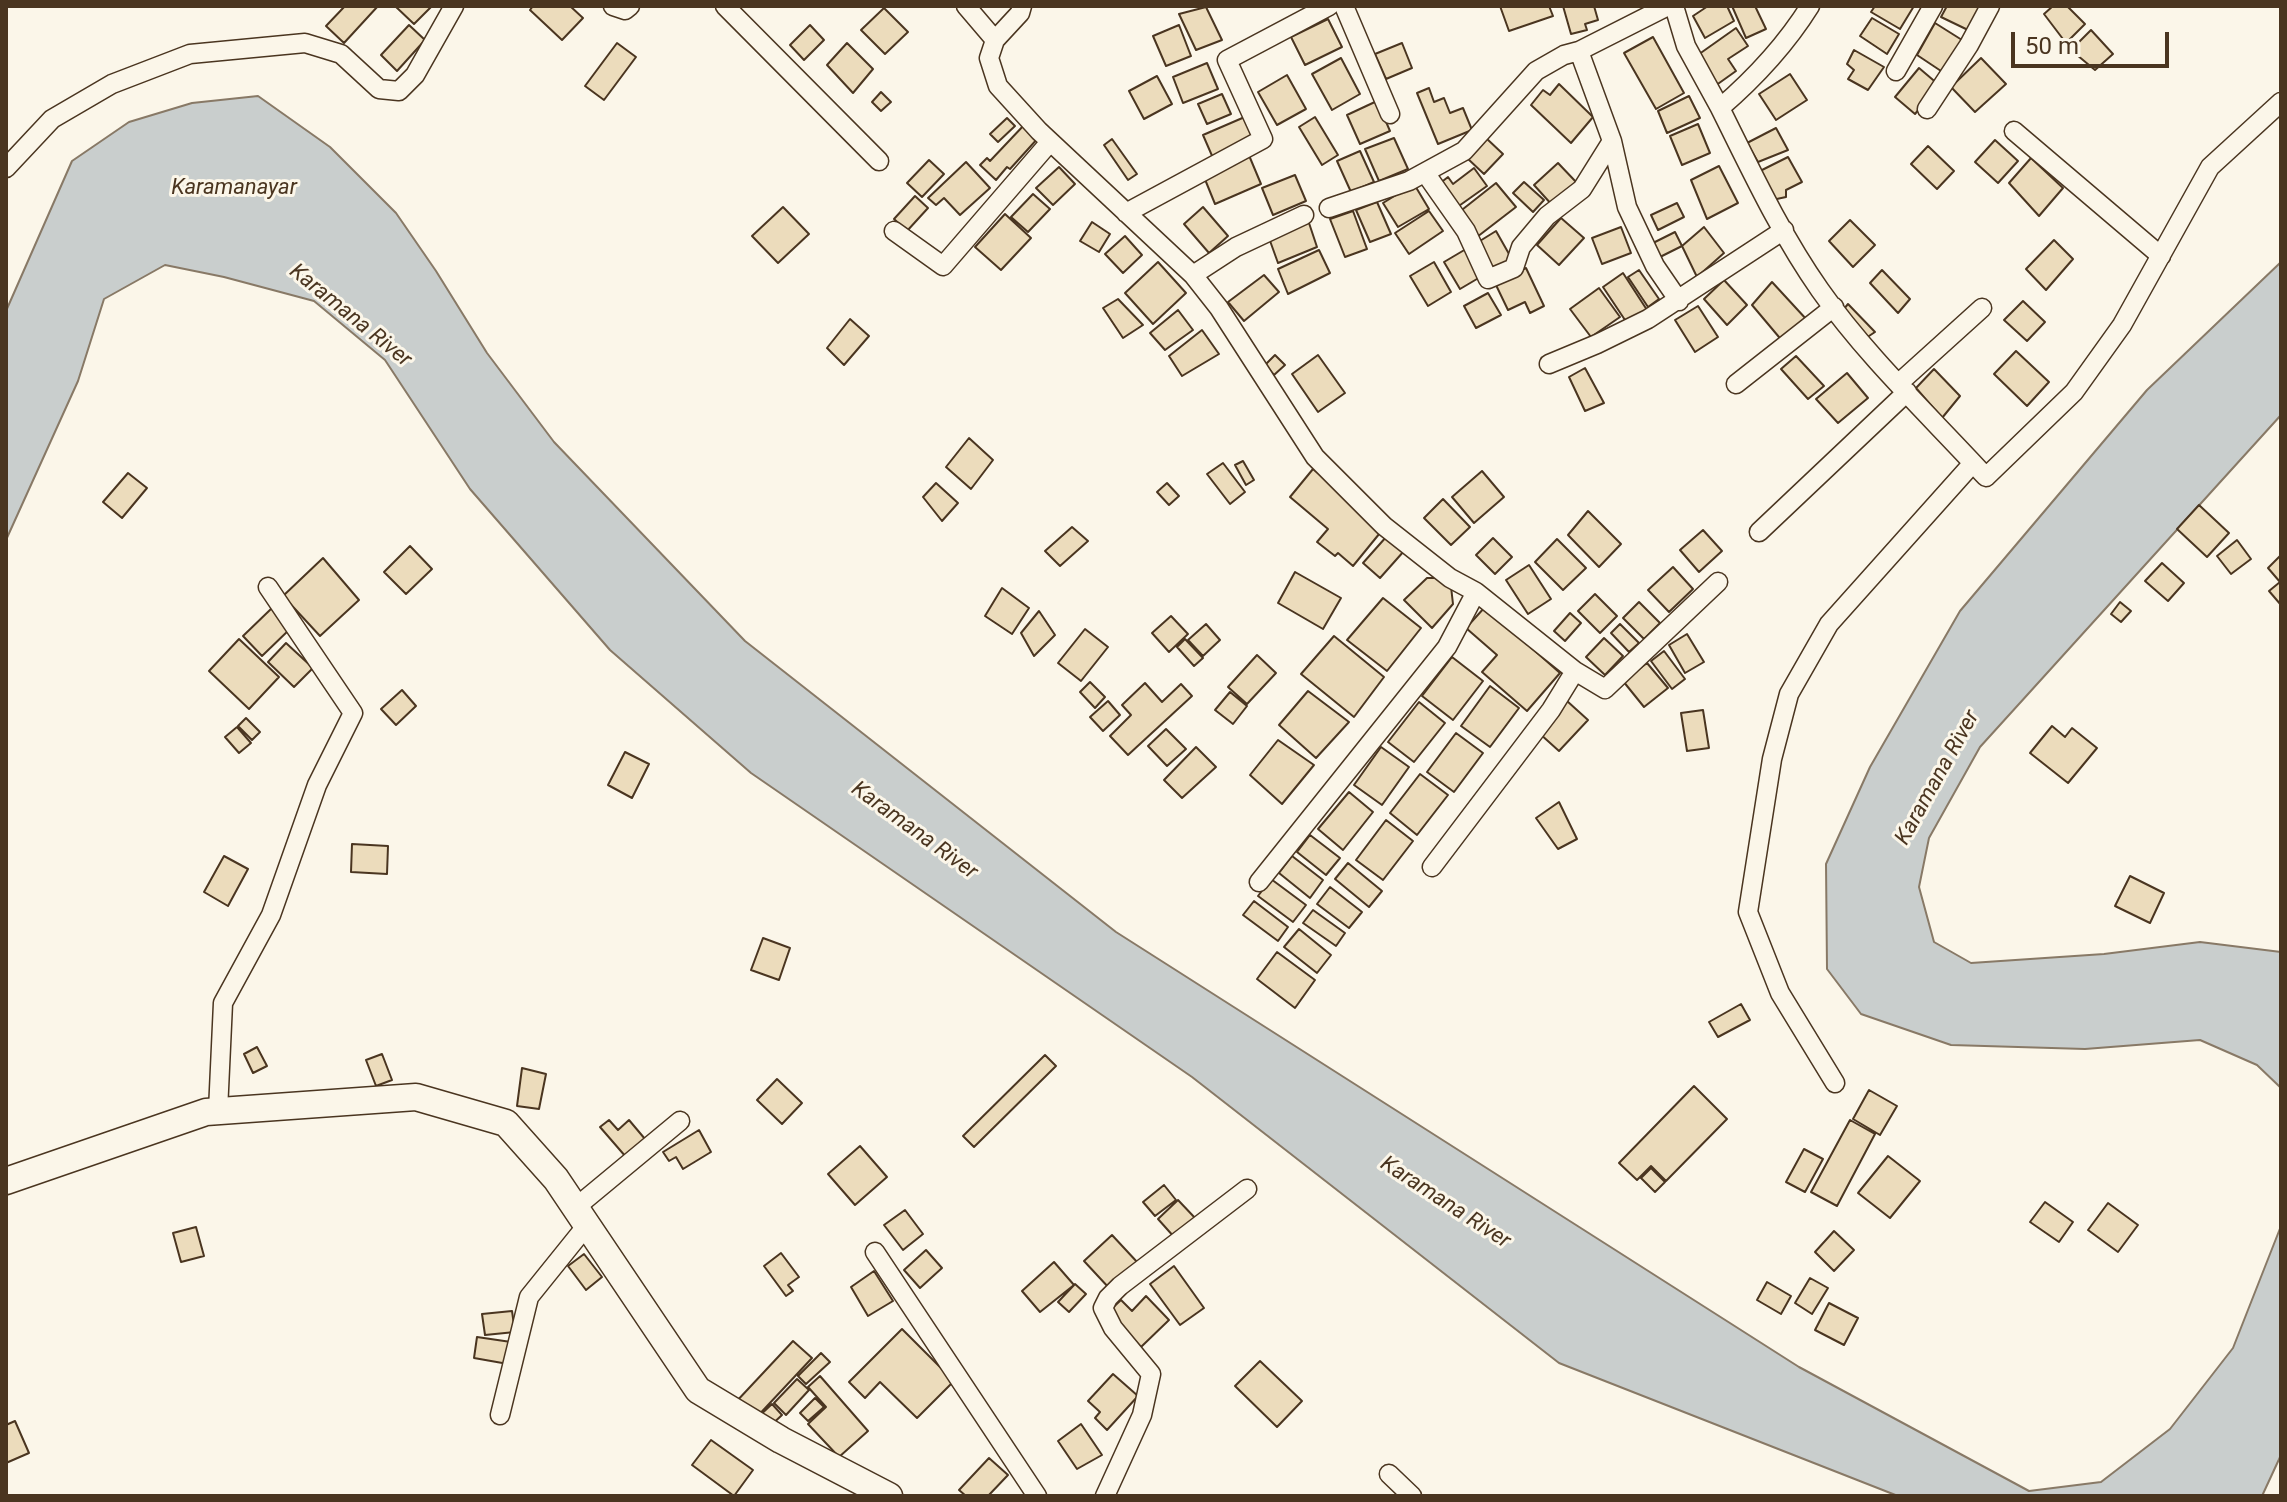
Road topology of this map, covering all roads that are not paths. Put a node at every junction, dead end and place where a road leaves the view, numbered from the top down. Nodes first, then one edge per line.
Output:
1 (454, 6) edge
2 (613, 6) edge
3 (630, 6) edge
4 (725, 6) edge
5 (966, 6) edge
6 (1022, 6) edge
7 (1329, 6) edge
8 (1344, 6) edge
9 (1671, 6) edge
10 (1810, 6) edge
11 (1933, 6) edge
12 (1990, 6) edge
13 (995, 40) junction
14 (1579, 51) junction
15 (1896, 71) dead end
16 (2281, 102) edge
17 (1720, 108) junction
18 (1927, 109) dead end
19 (1390, 114) dead end
20 (2014, 131) dead end
21 (1612, 141) junction
22 (1050, 142) junction
23 (879, 161) dead end
24 (6, 168) edge
25 (1426, 174) junction
26 (1329, 208) dead end
27 (1126, 213) junction
28 (1304, 215) dead end
29 (1784, 230) junction
30 (894, 231) dead end
31 (2161, 256) junction
32 (1193, 275) junction
33 (1679, 301) junction
34 (1834, 307) junction
35 (1982, 308) dead end
36 (1549, 364) dead end
37 (1736, 384) dead end
38 (1903, 388) junction
39 (1973, 463) junction
40 (1759, 532) dead end
41 (1718, 582) dead end
42 (268, 587) dead end
43 (1476, 592) junction
44 (1575, 671) junction
45 (1432, 867) dead end
46 (1259, 882) dead end
47 (1835, 1083) dead end
48 (218, 1111) junction
49 (680, 1121) dead end
50 (6, 1181) edge
51 (1247, 1189) dead end
52 (581, 1216) junction
53 (875, 1252) dead end
54 (500, 1415) dead end
55 (1389, 1474) dead end
56 (889, 1496) edge
57 (1037, 1496) edge
58 (1105, 1496) edge
59 (1412, 1496) edge

1 - 24 street
2 - 3 street
4 - 23 street
5 - 13 street
6 - 13 street
7 - 27 street
8 - 19 street
9 - 14 street
9 - 17 street
10 - 17 street
11 - 15 street
12 - 18 street
13 - 22 street
14 - 21 street
14 - 25 street
16 - 31 street
17 - 29 street
20 - 31 street
21 - 25 street
21 - 33 street
22 - 27 street
22 - 30 street
25 - 26 street
27 - 32 street
28 - 32 street
29 - 33 street
29 - 34 street
31 - 39 street
32 - 43 street
33 - 36 street
34 - 37 street
34 - 38 street
35 - 38 street
38 - 39 street
38 - 40 street
39 - 47 street
41 - 44 street
42 - 48 street
43 - 44 street
43 - 46 street
44 - 45 street
48 - 50 main road
48 - 52 main road
49 - 52 street
51 - 58 street
52 - 54 street
52 - 56 main road
53 - 57 street
55 - 59 street

